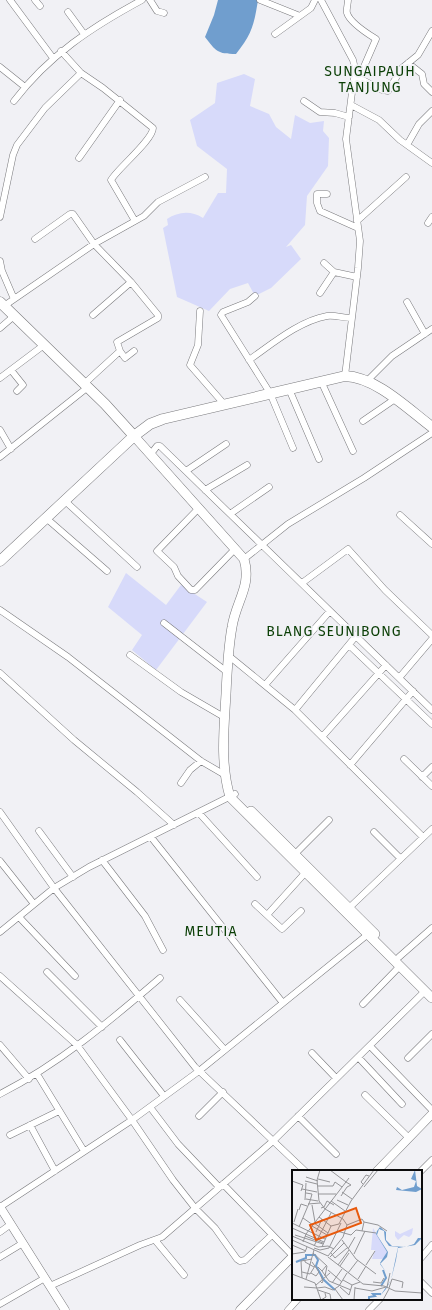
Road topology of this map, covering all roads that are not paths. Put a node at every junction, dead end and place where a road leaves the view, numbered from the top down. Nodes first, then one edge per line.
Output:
1 (10, 0) edge
2 (35, 0) edge
3 (142, 0) edge
4 (150, 0) edge
5 (260, 0) edge
6 (315, 0) edge
7 (321, 0) edge
8 (348, 0) edge
9 (135, 2) edge
10 (40, 6) dead end
11 (68, 12) dead end
12 (164, 13) dead end
13 (300, 16) junction
14 (432, 31) edge
15 (84, 34) junction
16 (275, 34) dead end
17 (61, 51) junction
18 (53, 58) junction
19 (408, 63) junction
20 (0, 67) edge
21 (81, 73) junction
22 (357, 77) junction
23 (25, 87) junction
24 (432, 92) edge
25 (120, 100) junction
26 (14, 101) dead end
27 (304, 101) dead end
28 (351, 105) junction
29 (432, 111) edge
30 (349, 117) junction
31 (407, 145) junction
32 (79, 158) dead end
33 (432, 163) edge
34 (205, 177) dead end
35 (406, 177) dead end
36 (328, 194) dead end
37 (0, 217) edge
38 (432, 217) edge
39 (135, 221) junction
40 (357, 221) junction
41 (428, 223) dead end
42 (358, 228) junction
43 (35, 239) dead end
44 (94, 244) junction
45 (0, 261) edge
46 (324, 264) dead end
47 (334, 272) junction
48 (357, 277) junction
49 (131, 282) junction
50 (320, 293) dead end
51 (255, 296) dead end
52 (14, 299) junction
53 (407, 302) dead end
54 (2, 304) edge
55 (200, 311) dead end
56 (94, 315) dead end
57 (14, 316) junction
58 (352, 318) junction
59 (0, 328) edge
60 (432, 329) edge
61 (425, 334) junction
62 (44, 345) junction
63 (120, 351) junction
64 (134, 351) dead end
65 (249, 360) junction
66 (11, 370) junction
67 (345, 376) junction
68 (0, 378) edge
69 (321, 381) junction
70 (367, 381) junction
71 (86, 386) junction
72 (289, 389) junction
73 (17, 391) dead end
74 (270, 393) junction
75 (395, 399) junction
76 (224, 404) junction
77 (363, 421) dead end
78 (432, 427) edge
79 (0, 430) edge
80 (432, 433) edge
81 (226, 444) dead end
82 (142, 446) junction
83 (292, 448) dead end
84 (11, 449) junction
85 (353, 451) dead end
86 (0, 457) edge
87 (319, 459) dead end
88 (247, 465) dead end
89 (186, 471) junction
90 (268, 487) dead end
91 (205, 490) junction
92 (64, 500) junction
93 (198, 509) junction
94 (230, 514) junction
95 (400, 515) dead end
96 (46, 518) junction
97 (261, 543) junction
98 (432, 544) edge
99 (235, 549) junction
100 (244, 559) junction
101 (0, 561) edge
102 (137, 567) dead end
103 (107, 572) dead end
104 (302, 583) junction
105 (0, 610) edge
106 (330, 611) junction
107 (164, 623) dead end
108 (432, 635) edge
109 (356, 636) junction
110 (432, 640) edge
111 (349, 645) junction
112 (130, 655) dead end
113 (229, 656) junction
114 (386, 665) junction
115 (227, 672) junction
116 (0, 673) edge
117 (379, 673) junction
118 (399, 678) junction
119 (265, 685) junction
120 (413, 691) junction
121 (406, 699) junction
122 (295, 710) junction
123 (432, 710) edge
124 (224, 717) junction
125 (432, 724) edge
126 (322, 737) junction
127 (404, 759) dead end
128 (201, 761) junction
129 (350, 765) junction
130 (432, 767) edge
131 (224, 775) junction
132 (422, 777) junction
133 (181, 784) dead end
134 (432, 786) edge
135 (231, 794) junction
136 (0, 812) edge
137 (199, 813) junction
138 (329, 820) dead end
139 (174, 825) junction
140 (432, 829) edge
141 (40, 831) dead end
142 (374, 832) dead end
143 (151, 836) junction
144 (423, 837) junction
145 (296, 853) junction
146 (400, 858) junction
147 (102, 860) junction
148 (0, 861) edge
149 (305, 873) junction
150 (73, 877) junction
151 (257, 877) dead end
152 (54, 888) junction
153 (334, 896) junction
154 (34, 904) junction
155 (255, 904) dead end
156 (350, 907) junction
157 (301, 911) dead end
158 (267, 916) junction
159 (19, 917) junction
160 (432, 928) edge
161 (0, 932) edge
162 (367, 935) junction
163 (163, 950) dead end
164 (400, 962) junction
165 (47, 972) dead end
166 (0, 976) edge
167 (75, 976) dead end
168 (160, 978) dead end
169 (429, 990) edge
170 (139, 996) junction
171 (432, 998) edge
172 (180, 1000) dead end
173 (282, 1003) junction
174 (363, 1004) dead end
175 (102, 1027) junction
176 (432, 1034) edge
177 (120, 1040) dead end
178 (0, 1045) edge
179 (77, 1046) junction
180 (370, 1046) junction
181 (225, 1050) junction
182 (312, 1053) dead end
183 (358, 1057) junction
184 (408, 1058) dead end
185 (199, 1071) junction
186 (37, 1074) junction
187 (336, 1078) junction
188 (29, 1079) junction
189 (223, 1092) junction
190 (0, 1094) edge
191 (365, 1095) dead end
192 (164, 1096) junction
193 (402, 1104) dead end
194 (150, 1106) junction
195 (432, 1110) edge
196 (59, 1111) junction
197 (432, 1114) edge
198 (199, 1116) dead end
199 (298, 1116) junction
200 (132, 1120) junction
201 (30, 1125) junction
202 (10, 1134) dead end
203 (409, 1138) junction
204 (273, 1141) junction
205 (84, 1151) junction
206 (336, 1154) dead end
207 (432, 1160) edge
208 (55, 1170) junction
209 (304, 1170) edge
210 (378, 1170) edge
211 (422, 1170) edge
212 (221, 1186) junction
213 (0, 1207) edge
214 (195, 1208) junction
215 (11, 1224) junction
216 (0, 1232) edge
217 (272, 1235) junction
218 (155, 1240) junction
219 (23, 1243) junction
220 (432, 1245) edge
221 (292, 1255) edge
222 (0, 1257) edge
223 (292, 1257) edge
224 (422, 1257) edge
225 (184, 1274) dead end
226 (45, 1278) junction
227 (422, 1283) edge
228 (50, 1286) junction
229 (432, 1293) edge
230 (297, 1300) edge
231 (379, 1300) edge
232 (0, 1304) edge
233 (65, 1310) edge
234 (240, 1310) edge
235 (288, 1310) edge
236 (369, 1310) edge

1 - 18 street
2 - 10 street
3 - 9 street
4 - 12 street
5 - 13 street
6 - 13 street
7 - 22 street
8 - 22 street
9 - 15 street
11 - 15 street
13 - 16 street
14 - 19 street
15 - 17 street
17 - 18 street
17 - 21 street
18 - 23 street
19 - 22 street
19 - 24 street
20 - 23 street
21 - 25 street
21 - 37 street
22 - 28 street
23 - 26 street
25 - 32 street
25 - 39 street
27 - 30 street
28 - 30 street
28 - 31 street
29 - 31 street
30 - 40 street
31 - 33 street
34 - 39 street
35 - 40 street
36 - 42 street
38 - 41 street
39 - 44 street
40 - 42 street
42 - 48 street
43 - 44 street
44 - 49 street
44 - 52 street
45 - 52 street
46 - 47 street
47 - 48 street
47 - 50 street
48 - 58 street
49 - 56 street
49 - 63 street
51 - 65 street
52 - 54 street
53 - 61 street
54 - 57 highway
55 - 76 street
57 - 59 street
57 - 62 highway
58 - 65 street
58 - 67 street
60 - 61 street
61 - 70 street
62 - 66 street
62 - 71 highway
63 - 64 street
63 - 71 street
65 - 74 street
66 - 68 street
66 - 73 street
67 - 69 highway
67 - 70 highway
69 - 72 highway
69 - 85 street
70 - 75 highway
71 - 82 highway
71 - 84 street
72 - 74 highway
72 - 87 street
74 - 76 highway
74 - 83 street
75 - 77 street
75 - 78 highway
76 - 82 highway
79 - 84 street
80 - 97 street
81 - 89 street
82 - 89 street
82 - 92 highway
82 - 93 main road
84 - 86 street
88 - 91 street
89 - 91 street
90 - 94 street
91 - 94 street
92 - 96 highway
92 - 102 street
93 - 99 main road
93 - 99 street
94 - 97 street
95 - 98 street
96 - 101 highway
96 - 103 street
97 - 100 street
97 - 104 street
99 - 100 main road
100 - 113 main road
104 - 106 street
104 - 108 street
105 - 128 street
106 - 109 street
106 - 119 street
107 - 115 street
109 - 111 street
109 - 114 street
110 - 118 street
111 - 117 street
111 - 122 street
112 - 124 street
113 - 115 main road
113 - 119 street
114 - 117 street
114 - 118 street
115 - 124 main road
116 - 139 street
117 - 121 street
117 - 126 street
118 - 120 street
119 - 122 street
120 - 121 street
120 - 123 street
121 - 125 street
121 - 129 street
122 - 126 street
124 - 131 main road
126 - 129 street
127 - 132 street
128 - 131 street
128 - 133 street
129 - 144 street
130 - 132 street
131 - 135 main road
132 - 134 street
135 - 137 street
135 - 145 main road
135 - 149 main road
136 - 152 street
137 - 139 street
137 - 151 street
138 - 145 street
139 - 143 street
140 - 144 street
141 - 150 street
142 - 146 street
143 - 147 street
143 - 173 street
144 - 146 street
145 - 153 main road
146 - 156 street
147 - 150 street
147 - 163 street
148 - 154 street
149 - 153 main road
149 - 158 street
150 - 152 street
152 - 154 street
152 - 170 street
153 - 156 main road
153 - 162 main road
154 - 159 street
155 - 158 street
156 - 164 main road
157 - 158 street
159 - 161 street
159 - 167 street
160 - 164 street
162 - 164 main road
162 - 173 street
164 - 169 main road
164 - 174 street
165 - 175 street
166 - 179 street
168 - 170 street
169 - 171 main road
169 - 180 street
170 - 175 street
170 - 185 street
172 - 181 street
173 - 181 street
175 - 179 street
176 - 184 street
177 - 192 street
178 - 188 street
179 - 186 street
179 - 200 street
180 - 183 street
180 - 195 street
181 - 185 street
182 - 187 street
183 - 187 street
183 - 193 street
185 - 189 street
185 - 192 street
186 - 188 street
186 - 196 street
187 - 199 street
188 - 190 street
189 - 198 street
189 - 204 street
191 - 203 street
192 - 194 street
194 - 200 street
194 - 212 street
196 - 201 street
196 - 205 street
197 - 203 street
199 - 204 street
199 - 206 street
200 - 205 street
200 - 214 street
201 - 202 street
201 - 208 street
203 - 210 street
204 - 209 street
204 - 212 street
205 - 208 street
207 - 211 street
208 - 213 street
212 - 214 street
212 - 217 street
213 - 215 street
214 - 217 street
214 - 218 street
215 - 216 street
215 - 219 street
217 - 221 street
218 - 225 street
218 - 228 street
219 - 222 street
219 - 226 street
220 - 224 street
223 - 234 street
226 - 228 street
226 - 232 street
227 - 229 street
228 - 233 street
230 - 235 street
231 - 236 street

